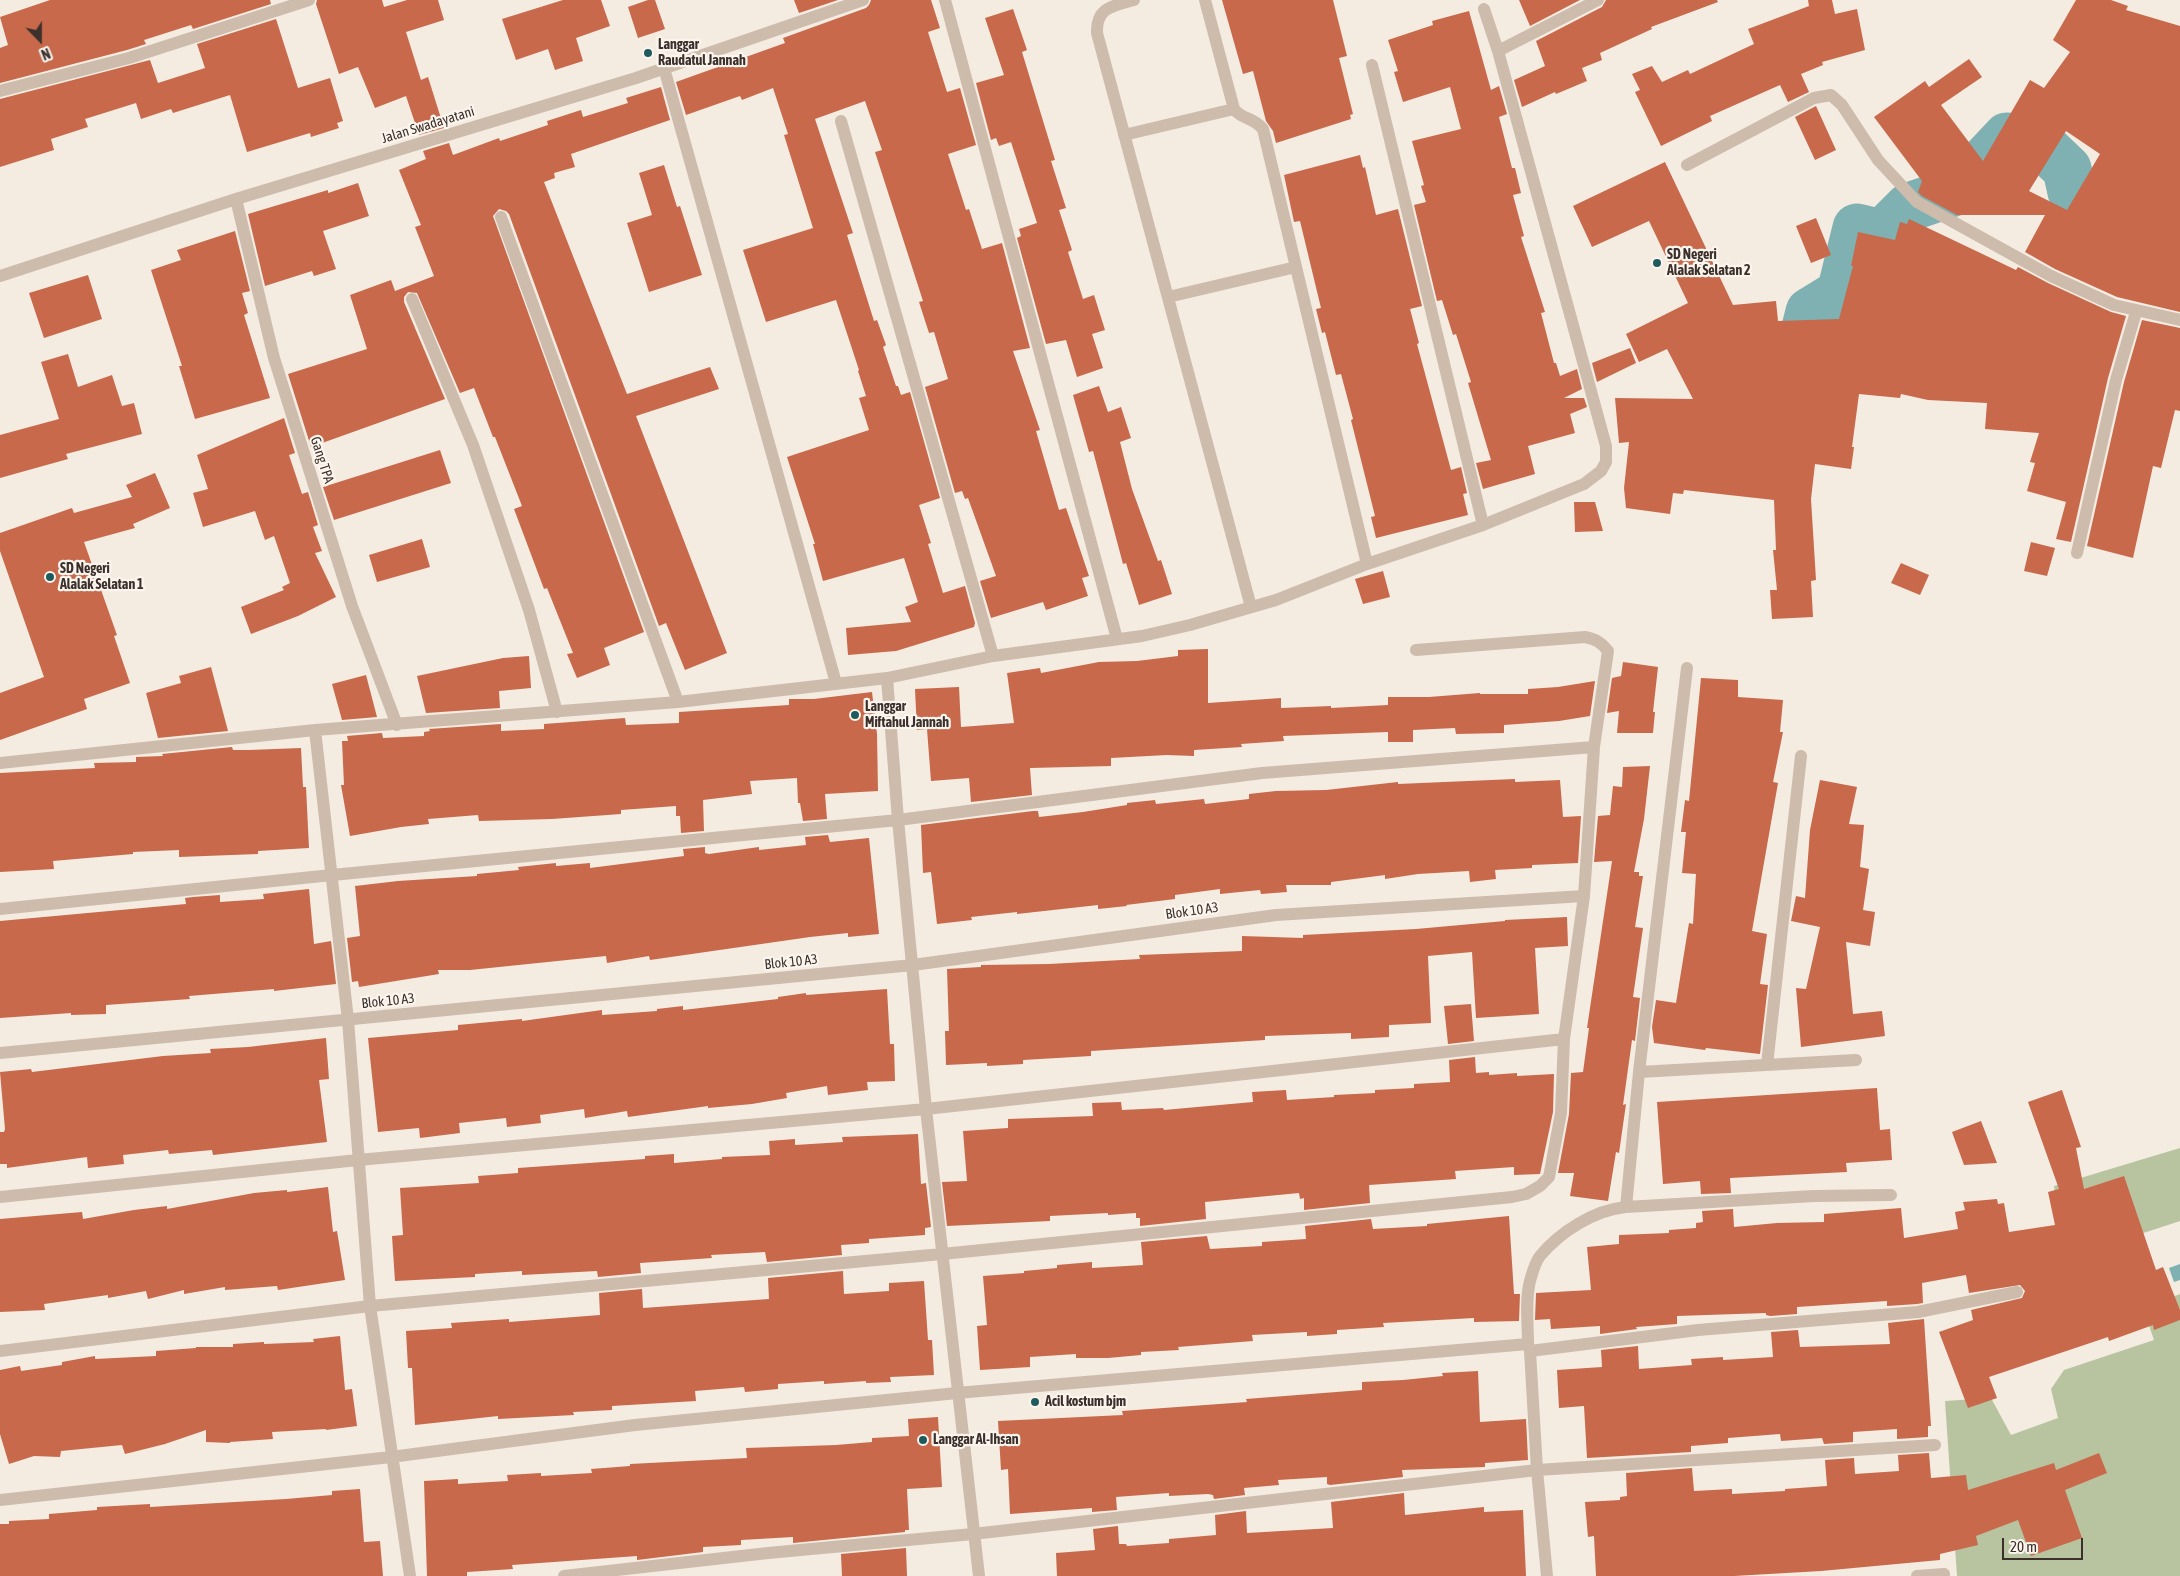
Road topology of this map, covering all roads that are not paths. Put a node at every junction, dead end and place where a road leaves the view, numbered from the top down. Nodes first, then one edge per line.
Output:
1 (309, 0) edge
2 (863, 0) edge
3 (945, 0) edge
4 (1134, 0) edge
5 (1205, 0) edge
6 (1598, 0) edge
7 (1484, 9) dead end
8 (1498, 51) junction
9 (1372, 66) dead end
10 (664, 68) junction
11 (0, 91) edge
12 (1234, 109) junction
13 (841, 121) dead end
14 (1124, 135) junction
15 (1688, 165) dead end
16 (236, 199) junction
17 (501, 218) dead end
18 (1296, 267) junction
19 (0, 276) edge
20 (1168, 297) junction
21 (412, 299) dead end
22 (2136, 312) junction
23 (2180, 320) edge
24 (1483, 525) junction
25 (2078, 553) dead end
26 (1367, 564) junction
27 (1251, 607) junction
28 (1116, 639) junction
29 (1416, 650) dead end
30 (993, 656) junction
31 (1687, 668) dead end
32 (887, 678) junction
33 (836, 683) junction
34 (678, 702) junction
35 (557, 712) junction
36 (397, 725) junction
37 (315, 730) junction
38 (1594, 747) junction
39 (1801, 756) dead end
40 (0, 763) edge
41 (898, 820) junction
42 (332, 875) junction
43 (1584, 896) junction
44 (0, 909) edge
45 (913, 965) junction
46 (348, 1020) junction
47 (1564, 1039) junction
48 (0, 1054) edge
49 (1856, 1060) dead end
50 (1767, 1065) junction
51 (1639, 1072) junction
52 (926, 1109) junction
53 (358, 1160) junction
54 (1891, 1195) dead end
55 (0, 1197) edge
56 (1626, 1207) junction
57 (942, 1254) junction
58 (2017, 1292) dead end
59 (370, 1306) junction
60 (1529, 1347) junction
61 (0, 1351) edge
62 (957, 1393) junction
63 (1935, 1445) dead end
64 (391, 1458) junction
65 (1537, 1470) junction
66 (0, 1500) edge
67 (973, 1534) junction
68 (1944, 1574) dead end
69 (410, 1576) edge
70 (564, 1576) edge
71 (979, 1576) edge
72 (1547, 1576) edge
73 (1917, 1576) edge

1 - 11 street
2 - 10 street, Jalan Swadayatani
3 - 28 street
4 - 14 street
5 - 12 street
6 - 8 street
7 - 8 street
8 - 24 street
9 - 24 street
10 - 16 street, Jalan Swadayatani
10 - 33 street
12 - 14 street
12 - 18 street
13 - 30 street
14 - 20 street
15 - 22 street
16 - 19 street, Jalan Swadayatani
16 - 36 street, Gang TPA
17 - 34 street
18 - 20 street
18 - 26 street
20 - 27 street
21 - 35 street
22 - 23 street
22 - 25 street
24 - 26 street
26 - 27 street
27 - 28 street
28 - 30 street
29 - 38 street
30 - 32 street
31 - 51 street
32 - 33 street
32 - 41 street
33 - 34 street
34 - 35 street
35 - 36 street
36 - 37 street
37 - 40 street
37 - 42 street
38 - 41 street
38 - 43 street
39 - 50 street
41 - 42 street
41 - 45 street
42 - 44 street
42 - 46 street
43 - 45 street, Blok 10 A3
43 - 47 street
45 - 46 street, Blok 10 A3
45 - 52 street
46 - 48 street, Blok 10 A3
46 - 53 street
47 - 52 street
47 - 57 street
49 - 50 street
50 - 51 street
51 - 56 street
52 - 53 street
52 - 57 street
53 - 55 street
53 - 59 street
54 - 56 street
56 - 60 street
57 - 59 street
57 - 62 street
58 - 60 street
59 - 61 street
59 - 64 street
60 - 62 street
60 - 65 street
62 - 64 street
62 - 67 street
63 - 65 street
64 - 66 street
64 - 69 street
65 - 67 street
65 - 72 street
67 - 70 street
67 - 71 street
68 - 73 street

